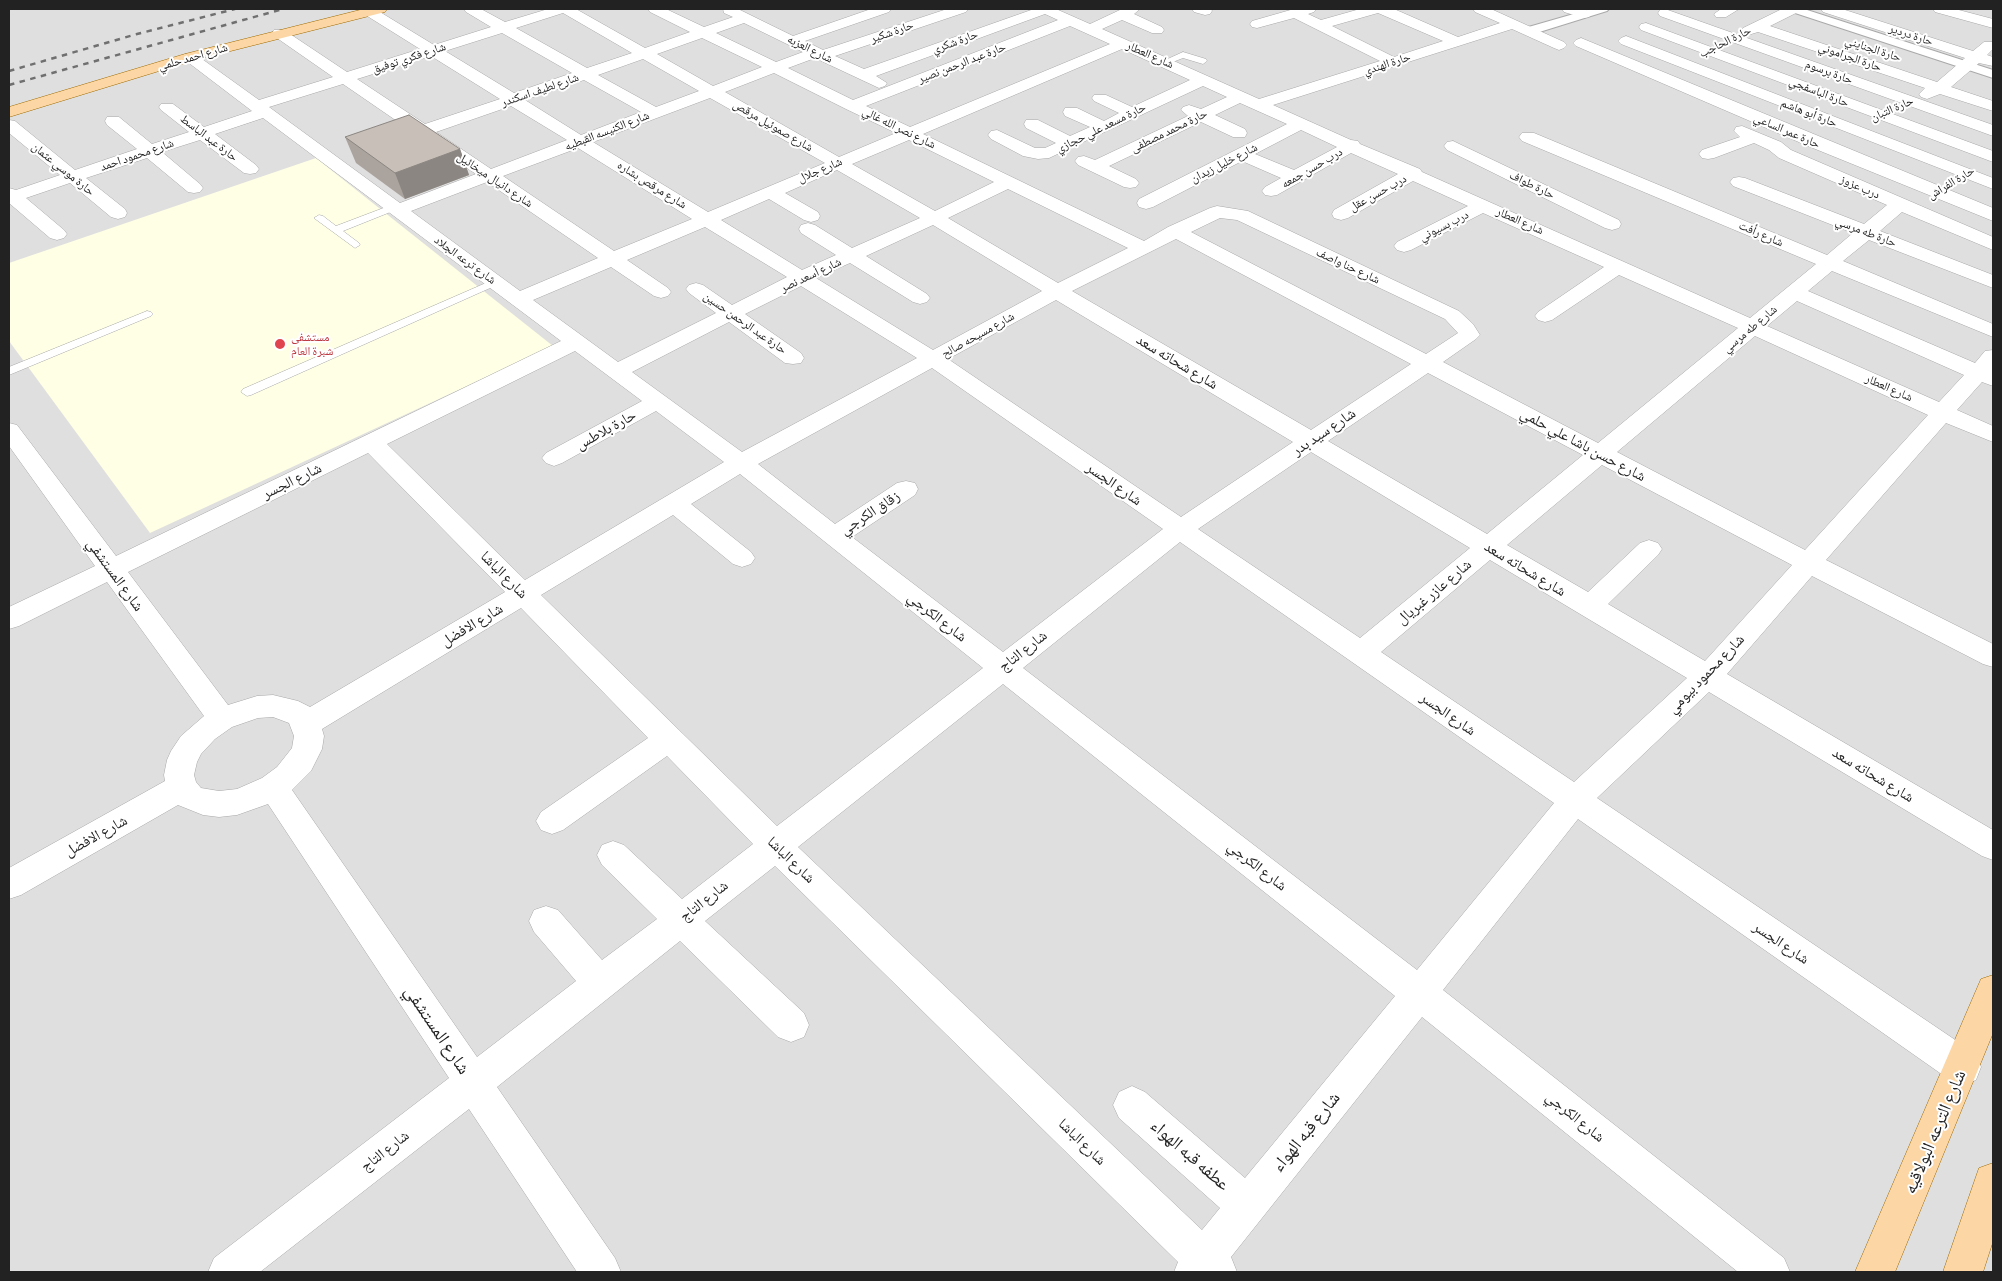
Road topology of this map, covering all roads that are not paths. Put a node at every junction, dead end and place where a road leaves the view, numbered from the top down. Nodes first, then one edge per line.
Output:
1 (339, 9) edge
2 (470, 9) edge
3 (562, 9) edge
4 (566, 9) edge
5 (655, 9) edge
6 (726, 9) edge
7 (884, 9) edge
8 (961, 9) edge
9 (1046, 9) edge
10 (1375, 9) edge
11 (1382, 9) edge
12 (1480, 9) edge
13 (1570, 9) edge
14 (1603, 9) edge
15 (1706, 9) edge
16 (1793, 9) edge
17 (1828, 9) edge
18 (1870, 9) edge
19 (1940, 9) edge
20 (375, 10) edge
21 (1127, 11) edge
22 (1302, 11) edge
23 (1727, 11) edge
24 (832, 13) dead end
25 (1665, 13) dead end
26 (1584, 14) junction
27 (1777, 17) junction
28 (745, 18) junction
29 (1759, 19) junction
30 (1072, 20) junction
31 (848, 21) junction
32 (1257, 24) dead end
33 (1513, 24) junction
34 (1993, 24) edge
35 (1320, 25) junction
36 (1646, 26) dead end
37 (503, 27) junction
38 (1091, 29) junction
39 (1157, 30) dead end
40 (1528, 31) junction
41 (704, 32) junction
42 (279, 33) junction
43 (1734, 38) junction
44 (792, 40) junction
45 (1626, 41) dead end
46 (1457, 42) junction
47 (1124, 43) junction
48 (1581, 43) dead end
49 (1559, 44) dead end
50 (433, 50) junction
51 (1709, 50) junction
52 (644, 53) junction
53 (820, 54) junction
54 (1982, 54) edge
55 (190, 57) junction
56 (1393, 62) junction
57 (1993, 62) edge
58 (1682, 63) junction
59 (776, 68) junction
60 (1203, 70) junction
61 (585, 74) junction
62 (1993, 74) edge
63 (863, 75) junction
64 (1657, 76) junction
65 (1955, 76) junction
66 (346, 78) junction
67 (1939, 88) junction
68 (1993, 89) edge
69 (894, 90) junction
70 (712, 92) junction
71 (1242, 96) junction
72 (1100, 98) dead end
73 (512, 99) junction
74 (9, 100) edge
75 (1910, 101) junction
76 (1261, 104) junction
77 (852, 106) junction
78 (1993, 106) edge
79 (167, 107) dead end
80 (1183, 107) dead end
81 (260, 109) junction
82 (9, 112) edge
83 (1071, 112) dead end
84 (654, 113) junction
85 (1132, 113) junction
86 (1879, 114) junction
87 (1200, 116) junction
88 (113, 121) dead end
89 (1302, 122) junction
90 (1032, 124) dead end
91 (9, 125) edge
92 (1106, 125) junction
93 (1729, 125) dead end
94 (1848, 128) junction
95 (423, 130) junction
96 (1993, 131) edge
97 (202, 133) junction
98 (909, 133) junction
99 (1239, 133) dead end
100 (997, 135) dead end
101 (1528, 137) dead end
102 (1755, 137) junction
103 (396, 140) edge
104 (581, 141) junction
105 (1814, 142) junction
106 (1154, 145) junction
107 (1352, 145) junction
108 (1453, 146) dead end
109 (1071, 149) junction
110 (1558, 150) junction
111 (149, 151) junction
112 (1241, 154) junction
113 (1708, 154) dead end
114 (1785, 154) junction
115 (1993, 157) edge
116 (838, 163) junction
117 (1096, 166) junction
118 (250, 169) dead end
119 (1504, 171) junction
120 (1414, 173) junction
121 (1967, 173) junction
122 (73, 176) junction
123 (489, 176) junction
124 (1296, 177) junction
125 (1486, 178) dead end
126 (1008, 182) junction
127 (1739, 182) dead end
128 (1130, 183) dead end
129 (1993, 184) edge
130 (194, 188) dead end
131 (1272, 191) dead end
132 (770, 192) junction
133 (1936, 192) junction
134 (10, 196) edge
135 (1146, 203) dead end
136 (1485, 206) junction
137 (1905, 206) junction
138 (396, 209) junction
139 (1217, 212) joint
140 (118, 213) dead end
141 (1341, 214) dead end
142 (1993, 215) edge
143 (319, 218) dead end
144 (934, 218) junction
145 (707, 219) junction
146 (1612, 224) dead end
147 (336, 230) junction
148 (1175, 231) junction
149 (1866, 232) junction
150 (57, 234) dead end
151 (1993, 244) edge
152 (355, 245) dead end
153 (1404, 246) dead end
154 (1143, 248) junction
155 (852, 256) junction
156 (612, 259) junction
157 (1830, 263) junction
158 (1619, 266) junction
159 (803, 277) junction
160 (494, 282) junction
161 (1993, 282) edge
162 (696, 289) dead end
163 (1057, 291) junction
164 (661, 292) dead end
165 (1794, 292) junction
166 (920, 298) dead end
167 (518, 299) junction
168 (147, 314) dead end
169 (730, 314) junction
170 (1545, 316) dead end
171 (1753, 327) junction
172 (1993, 331) edge
173 (1469, 335) joint
174 (576, 342) junction
175 (794, 358) dead end
176 (933, 359) junction
177 (1426, 363) junction
178 (1988, 369) edge
179 (9, 371) edge
180 (616, 371) junction
181 (247, 392) dead end
182 (658, 401) junction
183 (1943, 412) junction
184 (9, 430) edge
185 (1993, 435) edge
186 (1311, 441) junction
187 (371, 442) junction
188 (1600, 454) junction
189 (17, 456) edge
190 (554, 458) dead end
191 (741, 463) junction
192 (906, 489) dead end
193 (674, 503) junction
194 (1180, 529) junction
195 (835, 536) junction
196 (1488, 547) junction
197 (1649, 549) dead end
198 (742, 558) dead end
199 (1809, 563) junction
200 (111, 569) junction
201 (523, 594) junction
202 (1589, 607) junction
203 (9, 620) edge
204 (1360, 653) junction
205 (1993, 656) edge
206 (1002, 667) junction
207 (1708, 676) junction
208 (222, 720) junction
209 (306, 724) junction
210 (669, 739) junction
211 (272, 787) junction
212 (182, 788) junction
213 (1574, 801) junction
214 (552, 820) dead end
215 (776, 846) junction
216 (1993, 846) edge
217 (613, 855) dead end
218 (9, 884) edge
219 (681, 920) junction
220 (546, 921) dead end
221 (600, 983) junction
222 (1993, 991) edge
223 (1418, 993) junction
224 (791, 1025) dead end
225 (1963, 1067) junction
226 (473, 1084) junction
227 (1132, 1104) dead end
228 (1993, 1182) edge
229 (1247, 1206) junction
230 (1205, 1268) edge
231 (228, 1272) edge
232 (601, 1272) edge
233 (1770, 1272) edge
234 (1875, 1272) edge
235 (1963, 1272) edge

1 - 74 main road, شارع احمد حلمي
2 - 37 street
3 - 37 street, شارع فكري توفيق
4 - 52 street, شارع صموئيل مرقص
5 - 41 street, شارع نصر الله غالي
6 - 28 street, شارع العزبه
7 - 31 street
8 - 53 street, حارة شكير
9 - 30 street, شارع العطار
9 - 63 street, حارة شكري
10 - 35 street
11 - 46 street
12 - 33 street
13 - 26 street
14 - 26 street
15 - 23 street, حارة الجراموني
16 - 27 street
16 - 54 street
17 - 54 street, حارة دردير
18 - 54 street
19 - 34 street
20 - 42 main road, شارع احمد حلمي
20 - 50 street, شارع مرقص بشاره
21 - 38 street
21 - 39 street
22 - 32 street
22 - 35 street
23 - 29 street, حارة الجراموني
24 - 31 street
25 - 43 street, حارة برسوم
26 - 40 street
27 - 29 street, حارة الجنايني
27 - 65 street, حارة الجنايني
28 - 41 street, شارع لطيف اسكندر
28 - 44 street, شارع العزبه
29 - 43 street, حارة الحاجب
29 - 67 street, حارة الجراموني
30 - 38 street, شارع العطار
30 - 69 street, حارة عبد الرحمن نصير
31 - 44 street
33 - 40 street
33 - 46 street, حارة الهندي
35 - 56 street
36 - 51 street, حارة الباسفجي
37 - 50 street, شارع فكري توفيق
37 - 61 street
38 - 47 street, شارع العطار
40 - 49 street
41 - 52 street, شارع لطيف اسكندر
41 - 59 street, شارع نصر الله غالي
42 - 55 main road, شارع احمد حلمي
42 - 66 street, شارع دانيال ميخائيل
43 - 51 street, حارة الحاجب
43 - 75 street, حارة برسوم
44 - 53 street, شارع العزبه
45 - 58 street, حارة أبو هاشم
46 - 56 street, حارة الهندي
47 - 60 street, شارع العطار
47 - 98 street, شارع جلال
48 - 64 street, حارة عمر الساعي
50 - 66 street, شارع فكري توفيق
50 - 73 street, شارع مرقص بشاره
51 - 58 street, حارة الحاجب
51 - 86 street, حارة الباسفجي
52 - 61 street, شارع لطيف اسكندر
52 - 70 street, شارع صموئيل مرقص
53 - 59 street, شارع الكنيسه القبطيه
53 - 63 street, شارع العزبه
54 - 57 street, حارة دردير
54 - 62 street
54 - 65 street, حارة التبان
55 - 81 street, شارع ترعه الجلاد
55 - 82 main road, شارع احمد حلمي
56 - 76 street, حارة الهندي
58 - 64 street, حارة الحاجب
58 - 94 street, حارة أبو هاشم
59 - 70 street, شارع الكنيسه القبطيه
59 - 77 street, شارع نصر الله غالي
60 - 71 street, شارع العطار
60 - 85 street, حارة مسعد علي حجازي
61 - 73 street, شارع لطيف اسكندر
61 - 84 street
63 - 69 street, شارع العزبه
64 - 105 street, حارة عمر الساعي
65 - 67 street, حارة التبان
65 - 68 street, حارة الجنايني
66 - 81 street, شارع فكري توفيق
66 - 95 street, شارع دانيال ميخائيل
67 - 75 street, حارة التبان
67 - 78 street, حارة الجراموني
69 - 77 street, حارة عبد الرحمن نصير
70 - 84 street, شارع الكنيسه القبطيه
70 - 116 street, شارع صموئيل مرقص
71 - 76 street, شارع العطار
71 - 87 street, حارة محمد مصطفى
72 - 85 street
73 - 95 street, شارع لطيف اسكندر
73 - 104 street, شارع مرقص بشاره
75 - 86 street, حارة التبان
75 - 96 street, حارة برسوم
76 - 89 street, شارع العطار
77 - 98 street, شارع نصر الله غالي
79 - 97 street, حارة عبد الباسط
80 - 87 street
81 - 97 street, شارع محمود احمد
81 - 138 street, شارع ترعه الجلاد
83 - 92 street
84 - 104 street, شارع الكنيسه القبطيه
85 - 92 street, حارة مسعد علي حجازي
86 - 94 street, حارة التبان
86 - 115 street, حارة الباسفجي
87 - 99 street
87 - 106 street, حارة محمد مصطفى
88 - 111 street
89 - 107 street, شارع العطار
89 - 112 street, شارع خليل زيدان
90 - 109 street
91 - 122 street, حارة موسي عثمان
92 - 106 street
92 - 109 street, حارة مسعد علي حجازي
93 - 102 street, درب عزوز
94 - 105 street, حارة التبان
94 - 121 street, حارة أبو هاشم
95 - 103 street, شارع لطيف اسكندر
95 - 123 street, شارع دانيال ميخائيل
97 - 111 street, شارع محمود احمد
97 - 118 street, حارة عبد الباسط
98 - 116 street, شارع جلال
98 - 126 street, شارع نصر الله غالي
100 - 109 street, حارة مسعد علي حجازي
101 - 110 street, شارع رأفت
102 - 113 street
102 - 114 street, درب عزوز
104 - 123 street, شارع الكنيسه القبطيه
104 - 145 street, شارع مرقص بشاره
105 - 114 street, حارة التبان
105 - 133 street, حارة عمر الساعي
106 - 117 street, حارة محمد مصطفى
107 - 120 street, شارع العطار
107 - 124 street, درب حسن جمعه
108 - 119 street, حارة طواف
109 - 117 street
110 - 119 street
110 - 157 street, شارع رأفت
111 - 122 street, شارع محمود احمد
111 - 130 street
112 - 124 street
112 - 135 street, شارع خليل زيدان
114 - 137 street, درب عزوز
115 - 121 street, حارة الفراش
116 - 132 street, شارع جلال
116 - 144 street, شارع صموئيل مرقص
117 - 128 street
119 - 125 street
119 - 146 street, حارة طواف
120 - 136 street, شارع العطار
120 - 141 street, درب حسن عقل
121 - 129 street, حارة أبو هاشم
121 - 133 street, حارة الفراش
122 - 134 street, شارع محمود احمد
122 - 140 street, حارة موسي عثمان
123 - 138 street, شارع الكنيسه القبطيه
123 - 156 street, شارع دانيال ميخائيل
124 - 131 street, درب حسن جمعه
126 - 144 street, شارع أسعد نصر
126 - 154 street, شارع نصر الله غالي
127 - 149 street, حارة طه مرسي
132 - 145 street, شارع جلال
132 - 155 street
133 - 137 street, حارة الفراش
133 - 142 street, حارة عمر الساعي
134 - 150 street
136 - 153 street, درب بسيوني
136 - 158 street, شارع العطار
137 - 149 street, شارع طه مرسي
137 - 151 street, درب عزوز
138 - 147 lane
138 - 160 street, شارع ترعه الجلاد
139 - 148 street, شارع مسيحه صالح
139 - 173 street, شارع حنا واصف
143 - 147 lane
144 - 155 street, شارع أسعد نصر
144 - 163 street, شارع صموئيل مرقص
145 - 156 street, شارع جلال
145 - 159 street, شارع مرقص بشاره
147 - 152 lane
148 - 154 street, شارع مسيحه صالح
148 - 177 street, شارع حسن باشا علي حلمي
149 - 157 street, شارع طه مرسي
149 - 161 street, حارة طه مرسي
154 - 163 street, شارع مسيحه صالح
155 - 159 street, شارع أسعد نصر
155 - 166 street
156 - 164 street, شارع دانيال ميخائيل
156 - 167 street, شارع جلال
157 - 165 street, شارع طه مرسي
157 - 172 street, شارع رأفت
158 - 170 street
158 - 171 street, شارع العطار
159 - 169 street, شارع أسعد نصر
159 - 176 street, شارع مرقص بشاره
160 - 167 street, شارع ترعه الجلاد
160 - 181 lane
162 - 169 street, حارة عبد الرحمن حسين
163 - 176 street, شارع مسيحه صالح
163 - 186 street, شارع شحاته سعد
165 - 171 street, شارع طه مرسي
165 - 178 street
167 - 174 street, شارع ترعه الجلاد
168 - 179 lane
169 - 175 street, حارة عبد الرحمن حسين
169 - 180 street, شارع أسعد نصر
171 - 183 street, شارع العطار
171 - 188 street, شارع طه مرسي
173 - 177 street, شارع سيد بدر
174 - 180 street, شارع ترعه الجلاد
174 - 187 street, شارع الجسر
176 - 191 street, شارع مسيحه صالح
176 - 194 street, شارع الجسر
177 - 186 street, شارع سيد بدر
177 - 188 street, شارع حسن باشا علي حلمي
178 - 183 street, شارع محمود بيومي
180 - 182 street, شارع ترعه الجلاد
182 - 190 street, حارة بلاطس
182 - 191 street, شارع ترعه الجلاد
183 - 185 street, شارع العطار
183 - 199 street, شارع محمود بيومي
184 - 189 street, شارع المستشفي
186 - 194 street, شارع سيد بدر
186 - 196 street, شارع شحاته سعد
187 - 200 street, شارع الجسر
187 - 201 street, شارع الباشا
188 - 196 street, شارع عازر غبريال
188 - 199 street, شارع حسن باشا علي حلمي
189 - 200 street, شارع المستشفي
191 - 193 street, شارع الافضل
191 - 195 street, شارع الكرجي
192 - 195 street, زقاق الكرجي
193 - 198 street
193 - 201 street, شارع الافضل
194 - 204 street, شارع الجسر
194 - 206 street, شارع التاج
195 - 206 street, شارع الكرجي
196 - 202 street, شارع شحاته سعد
196 - 204 street, شارع عازر غبريال
197 - 202 street
199 - 205 street, شارع حسن باشا علي حلمي
199 - 207 street, شارع محمود بيومي
200 - 203 street, شارع الجسر
200 - 208 street, شارع المستشفي
201 - 209 street, شارع الافضل
201 - 210 street, شارع الباشا
202 - 207 street, شارع شحاته سعد
204 - 213 street, شارع الجسر
206 - 215 street, شارع التاج
206 - 223 street, شارع الكرجي
207 - 213 street, شارع محمود بيومي
207 - 216 street, شارع شحاته سعد
208 - 209 street
208 - 212 street
209 - 211 street
210 - 214 street
210 - 215 street, شارع الباشا
211 - 212 street
211 - 226 street, شارع المستشفي
212 - 218 street, شارع الافضل
213 - 223 street, شارع محمود بيومي
213 - 225 street, شارع الجسر
215 - 219 street, شارع التاج
215 - 230 street, شارع الباشا
217 - 219 street
219 - 221 street, شارع التاج
219 - 224 street
220 - 221 street
221 - 226 street, شارع التاج
222 - 225 main road, شارع الترعه البولاقيه
223 - 229 street, شارع قبه الهواء
223 - 233 street, شارع الكرجي
225 - 234 main road, شارع الترعه البولاقيه
226 - 231 street, شارع التاج
226 - 232 street, شارع المستشفي
227 - 229 street, عطفه قبه الهواء
228 - 235 main road
229 - 230 street, شارع قبه الهواء

